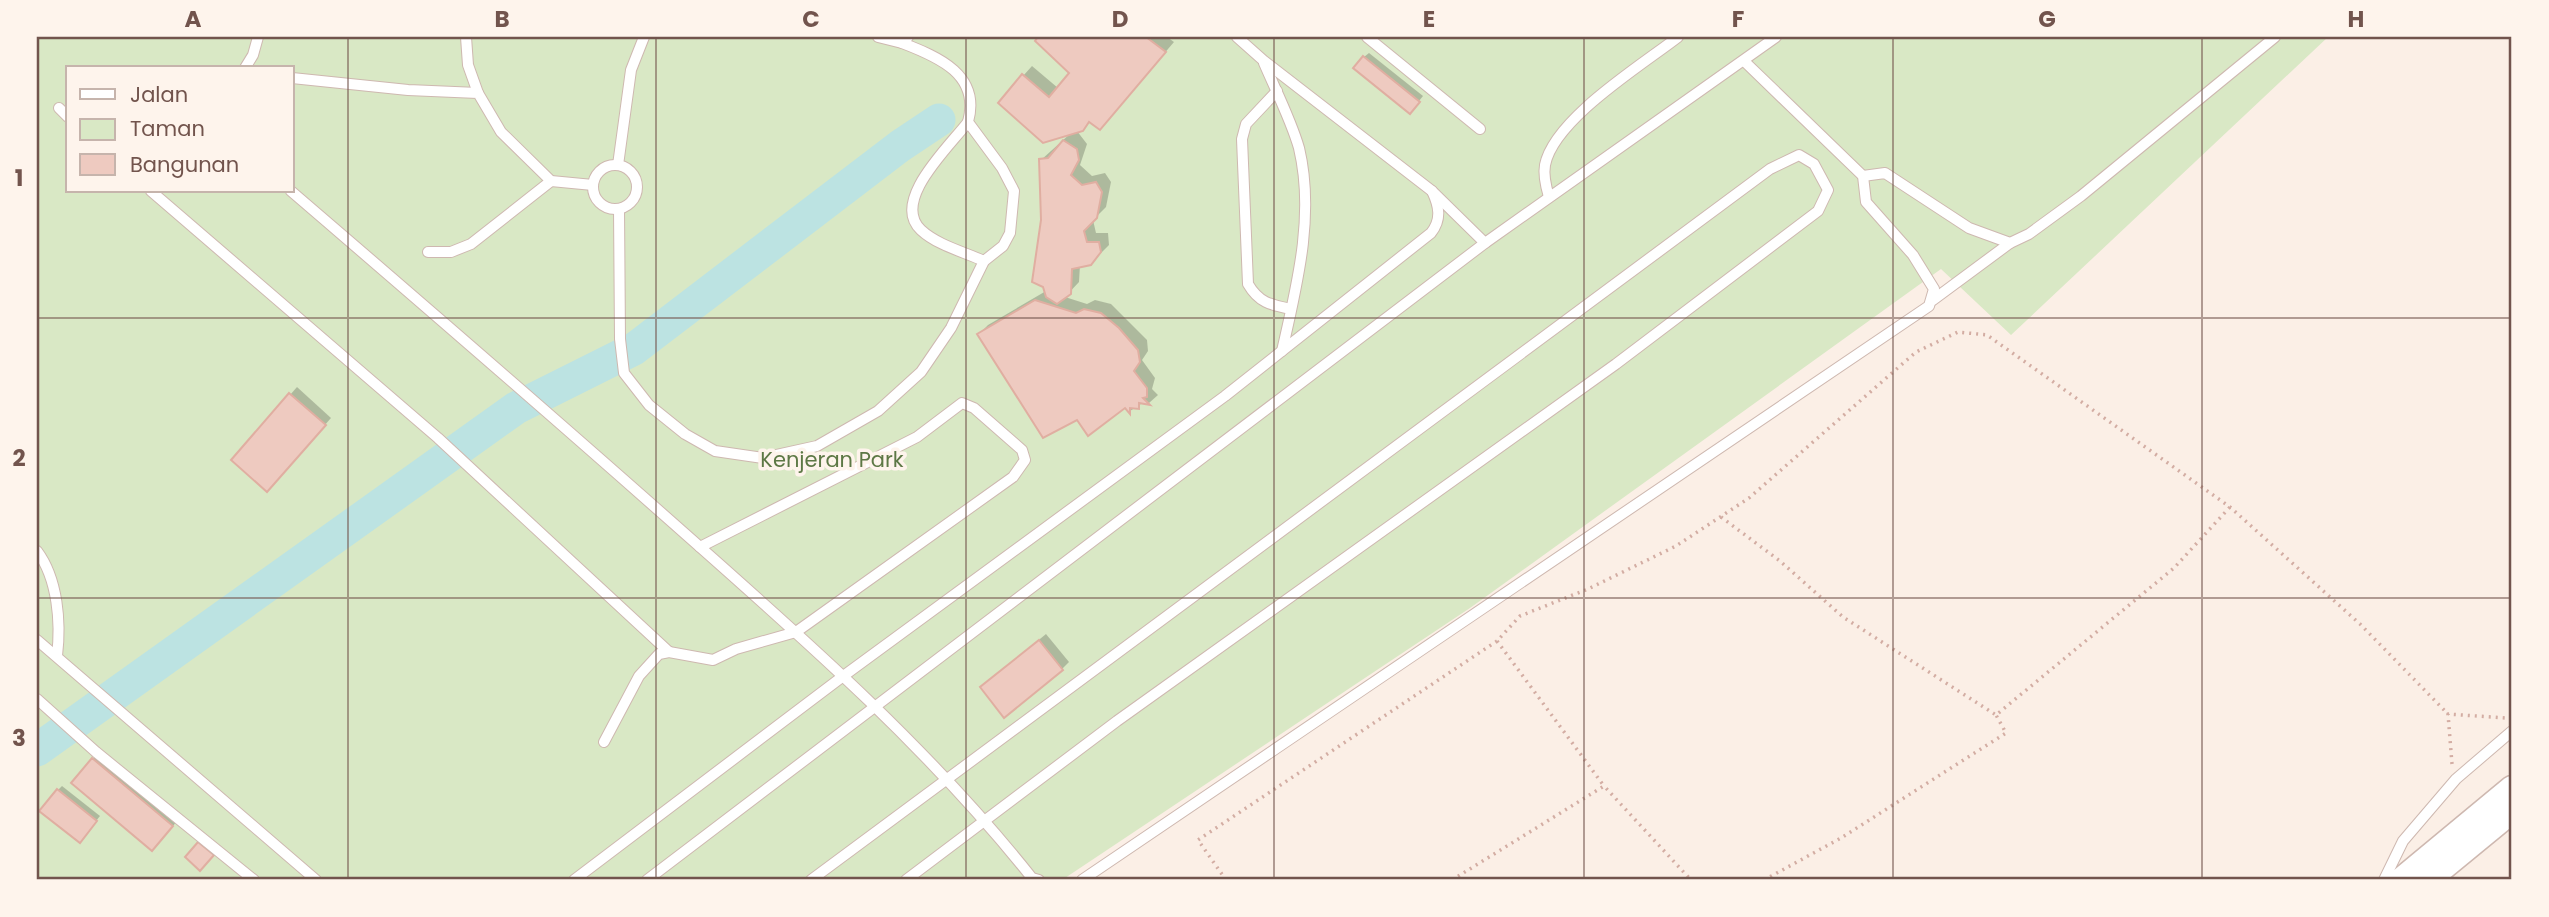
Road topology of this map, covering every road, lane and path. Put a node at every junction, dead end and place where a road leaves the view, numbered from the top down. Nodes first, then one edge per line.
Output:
1 (258, 37) edge
2 (466, 37) edge
3 (645, 37) edge
4 (878, 37) edge
5 (1237, 37) edge
6 (1367, 37) edge
7 (1678, 37) edge
8 (1776, 37) edge
9 (2275, 37) edge
10 (905, 40) edge
11 (1264, 61) junction
12 (1744, 61) junction
13 (246, 66) edge
14 (294, 78) edge
15 (1277, 91) junction
16 (478, 93) junction
17 (59, 108) dead end
18 (66, 115) edge
19 (968, 122) junction
20 (1480, 129) dead end
21 (618, 165) junction
22 (1863, 176) junction
23 (551, 181) junction
24 (593, 185) junction
25 (1432, 191) junction
26 (152, 192) edge
27 (292, 192) edge
28 (1549, 197) junction
29 (619, 209) junction
30 (1485, 243) junction
31 (2010, 243) junction
32 (428, 252) dead end
33 (984, 261) junction
34 (1933, 300) junction
35 (1292, 309) junction
36 (1282, 351) junction
37 (2230, 507) junction
38 (1721, 517) junction
39 (700, 547) junction
40 (37, 551) edge
41 (796, 632) junction
42 (37, 640) edge
43 (1497, 641) junction
44 (669, 652) junction
45 (61, 660) junction
46 (842, 677) junction
47 (37, 699) edge
48 (875, 709) junction
49 (2448, 714) junction
50 (1996, 715) junction
51 (2512, 719) edge
52 (2512, 731) edge
53 (604, 742) dead end
54 (2456, 779) junction
55 (948, 780) junction
56 (1604, 786) junction
57 (2512, 788) edge
58 (2512, 811) edge
59 (987, 822) junction
60 (254, 880) edge
61 (316, 880) edge
62 (574, 880) edge
63 (647, 880) edge
64 (811, 880) edge
65 (906, 880) edge
66 (1039, 880) edge
67 (1082, 880) edge
68 (1226, 880) edge
69 (1452, 880) edge
70 (1691, 880) edge
71 (1764, 880) edge
72 (2384, 880) edge
73 (2401, 880) edge
74 (2428, 880) edge

1 - 13 lane
2 - 16 lane
3 - 21 lane
4 - 10 lane
5 - 11 lane
6 - 20 lane
7 - 28 lane
8 - 12 lane
9 - 31 lane
10 - 19 lane
11 - 15 lane
11 - 25 lane
12 - 22 lane
12 - 28 lane
14 - 16 lane
15 - 35 lane
15 - 35 lane
16 - 23 lane
17 - 18 lane
19 - 33 lane
19 - 33 lane
21 - 24 lane
21 - 29 lane
22 - 31 lane
22 - 34 lane
23 - 24 lane
23 - 32 lane
24 - 29 lane
25 - 30 lane
25 - 36 lane
26 - 44 lane
27 - 39 lane
28 - 30 lane
29 - 33 lane
30 - 48 lane
31 - 34 lane
34 - 67 lane
35 - 36 lane
36 - 46 lane
37 - 38 path
37 - 49 path
37 - 50 path
38 - 43 path
38 - 50 path
39 - 41 lane
39 - 41 lane
40 - 45 lane
41 - 44 lane
41 - 46 lane
42 - 45 lane
43 - 56 path
43 - 68 path
44 - 53 lane
45 - 61 lane
46 - 48 lane
46 - 62 lane
47 - 60 lane
48 - 55 lane
48 - 63 lane
49 - 51 path
49 - 54 path
50 - 71 path
52 - 54 lane
54 - 72 lane
55 - 59 lane
55 - 59 lane
55 - 64 lane
56 - 69 path
56 - 70 path
57 - 73 street
58 - 74 street
59 - 65 lane
59 - 66 lane

